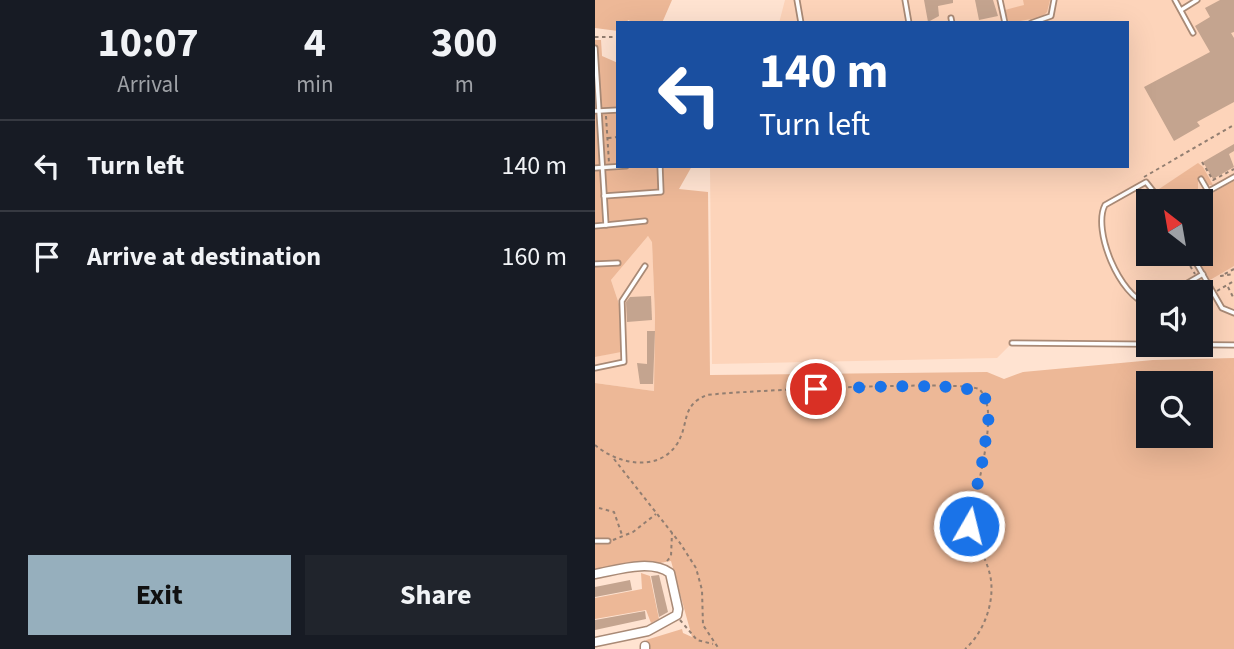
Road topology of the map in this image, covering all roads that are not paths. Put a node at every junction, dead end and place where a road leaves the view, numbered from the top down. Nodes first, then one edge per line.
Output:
1 (797, 0) edge
2 (905, 0) edge
3 (1000, 0) edge
4 (1054, 0) edge
5 (1175, 0) edge
6 (1197, 0) edge
7 (1180, 10) junction
8 (800, 21) edge
9 (909, 21) edge
10 (1005, 21) edge
11 (1037, 21) edge
12 (1193, 33) dead end
13 (595, 48) edge
14 (616, 110) edge
15 (597, 111) edge
16 (616, 167) edge
17 (595, 168) edge
18 (603, 168) junction
19 (660, 168) edge
20 (1234, 177) edge
21 (1201, 179) dead end
22 (1153, 189) edge
23 (1207, 189) edge
24 (1212, 189) edge
25 (604, 196) junction
26 (645, 221) dead end
27 (606, 225) junction
28 (595, 226) edge
29 (618, 263) dead end
30 (595, 264) edge
31 (645, 266) dead end
32 (1198, 266) edge
33 (1203, 274) junction
34 (1193, 280) edge
35 (1136, 297) edge
36 (1234, 313) edge
37 (1012, 343) dead end
38 (1234, 345) edge
39 (595, 368) edge
40 (595, 541) edge
41 (608, 541) road end
42 (595, 574) edge
43 (595, 642) edge

1 - 8 lane
2 - 9 lane
3 - 10 lane
4 - 11 lane
5 - 7 lane
6 - 7 lane
7 - 12 lane
13 - 15 lane
14 - 15 lane
15 - 18 lane
16 - 18 lane
17 - 18 lane
18 - 25 lane
19 - 25 lane
20 - 24 lane
21 - 23 lane
22 - 35 lane
25 - 27 lane
26 - 27 lane
27 - 28 lane
29 - 30 lane
31 - 39 lane
32 - 33 lane
33 - 34 lane
33 - 36 lane
37 - 38 lane
40 - 41 lane
42 - 43 street

